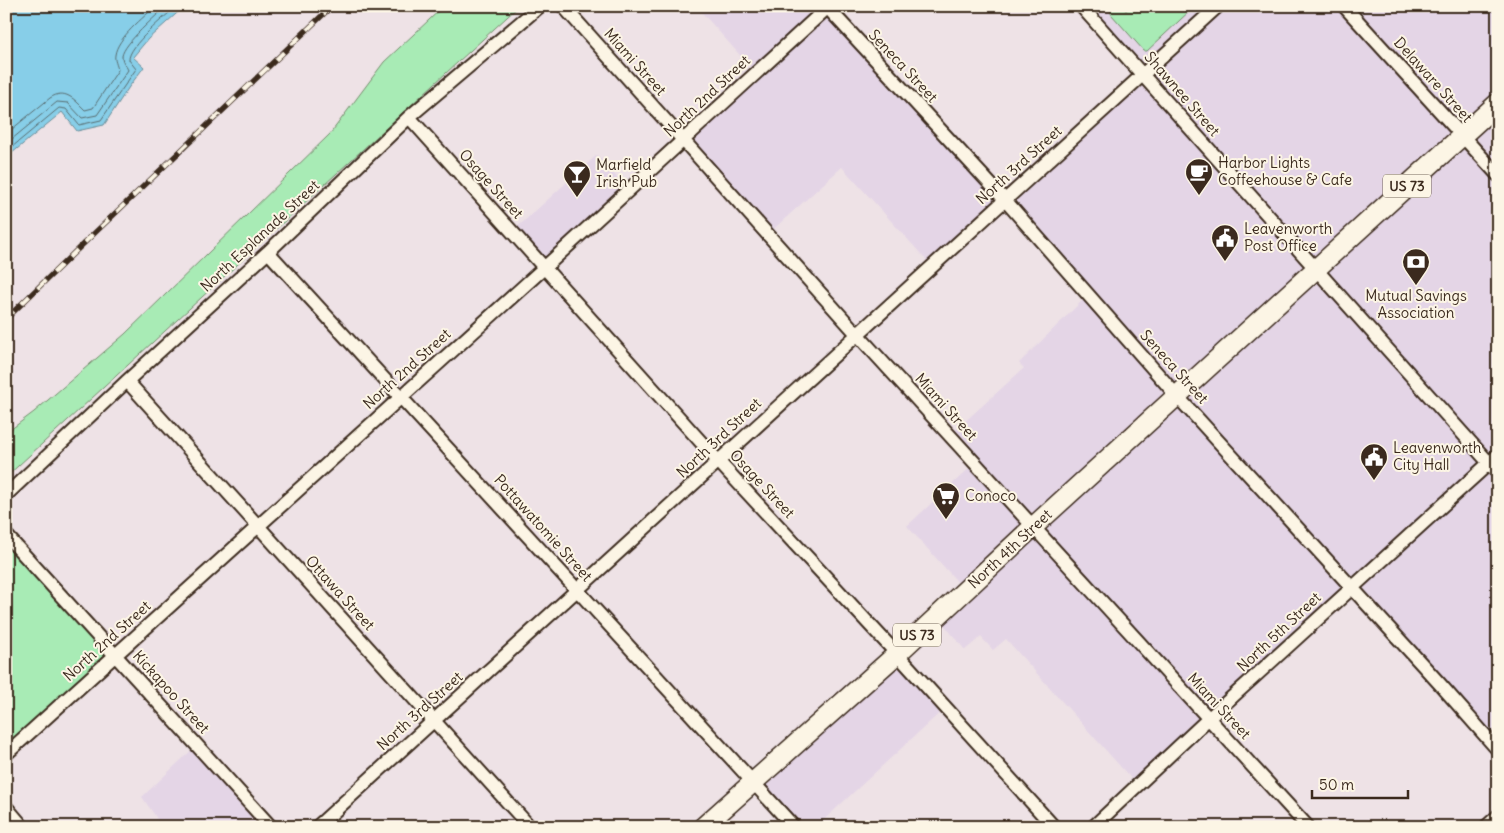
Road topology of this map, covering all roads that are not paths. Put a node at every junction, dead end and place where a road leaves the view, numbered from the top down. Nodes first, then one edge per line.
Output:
1 (540, 6) edge
2 (563, 6) edge
3 (1081, 6) edge
4 (1218, 6) edge
5 (1344, 6) edge
6 (827, 7) edge
7 (1144, 74) junction
8 (1498, 103) edge
9 (409, 117) junction
10 (1461, 135) junction
11 (683, 140) junction
12 (1498, 175) edge
13 (1004, 200) junction
14 (268, 252) junction
15 (544, 268) junction
16 (1316, 270) junction
17 (857, 334) junction
18 (126, 381) junction
19 (401, 396) junction
20 (1177, 396) junction
21 (1493, 459) edge
22 (718, 461) junction
23 (1498, 473) edge
24 (6, 495) edge
25 (258, 526) junction
26 (1033, 527) junction
27 (6, 536) edge
28 (1351, 587) junction
29 (578, 590) junction
30 (897, 654) junction
31 (115, 655) junction
32 (1208, 719) junction
33 (434, 721) junction
34 (1498, 750) edge
35 (6, 754) edge
36 (753, 782) junction
37 (6, 807) edge
38 (1498, 816) edge
39 (23, 827) edge
40 (271, 827) edge
41 (317, 827) edge
42 (530, 827) edge
43 (703, 827) edge
44 (794, 827) edge
45 (1054, 827) edge
46 (1093, 827) edge
47 (1308, 827) edge
48 (1486, 827) edge

1 - 9 street, North Esplanade Street
2 - 11 street, Miami Street
3 - 7 street, Shawnee Street
4 - 7 street, North 3rd Street
5 - 10 street, Delaware Street
6 - 11 street, North 2nd Street
6 - 13 street, Seneca Street
7 - 13 street, North 3rd Street
7 - 16 street, Shawnee Street
8 - 10 highway, US 73
9 - 14 street, North Esplanade Street
9 - 15 street, Osage Street
10 - 12 street, Delaware Street
10 - 16 highway, US 73
11 - 15 street, North 2nd Street
11 - 17 street, Miami Street
13 - 17 street, North 3rd Street
13 - 20 street, Seneca Street
14 - 18 street, North Esplanade Street
14 - 19 street, Pottawatomie Street
15 - 19 street, North 2nd Street
15 - 22 street, Osage Street
16 - 20 highway, North 4th Street / US 73
16 - 21 street, Shawnee Street
17 - 22 street, North 3rd Street
17 - 26 street, Miami Street
18 - 24 street, North Esplanade Street
18 - 25 street, Ottawa Street
19 - 25 street, North 2nd Street
19 - 29 street, Pottawatomie Street
20 - 26 highway, North 4th Street / US 73
20 - 28 street, Seneca Street
21 - 23 street, Shawnee Street
21 - 28 street, North 5th Street
22 - 29 street, North 3rd Street
22 - 30 street, Osage Street
25 - 31 street, North 2nd Street
25 - 33 street, Ottawa Street
26 - 30 highway, North 4th Street / US 73
26 - 32 street, Miami Street
27 - 31 street, Kickapoo Street
28 - 32 street, North 5th Street
28 - 34 street, Seneca Street
29 - 33 street, North 3rd Street
29 - 36 street, Pottawatomie Street
30 - 36 highway, North 4th Street / US 73
30 - 45 street, Osage Street
31 - 35 street, North 2nd Street
31 - 40 street, Kickapoo Street
32 - 46 street, North 5th Street
32 - 47 street, Miami Street
33 - 41 street, North 3rd Street
33 - 42 street, Ottawa Street
36 - 43 highway, North 4th Street / US 73
36 - 44 street, Pottawatomie Street
37 - 39 street
38 - 48 street

